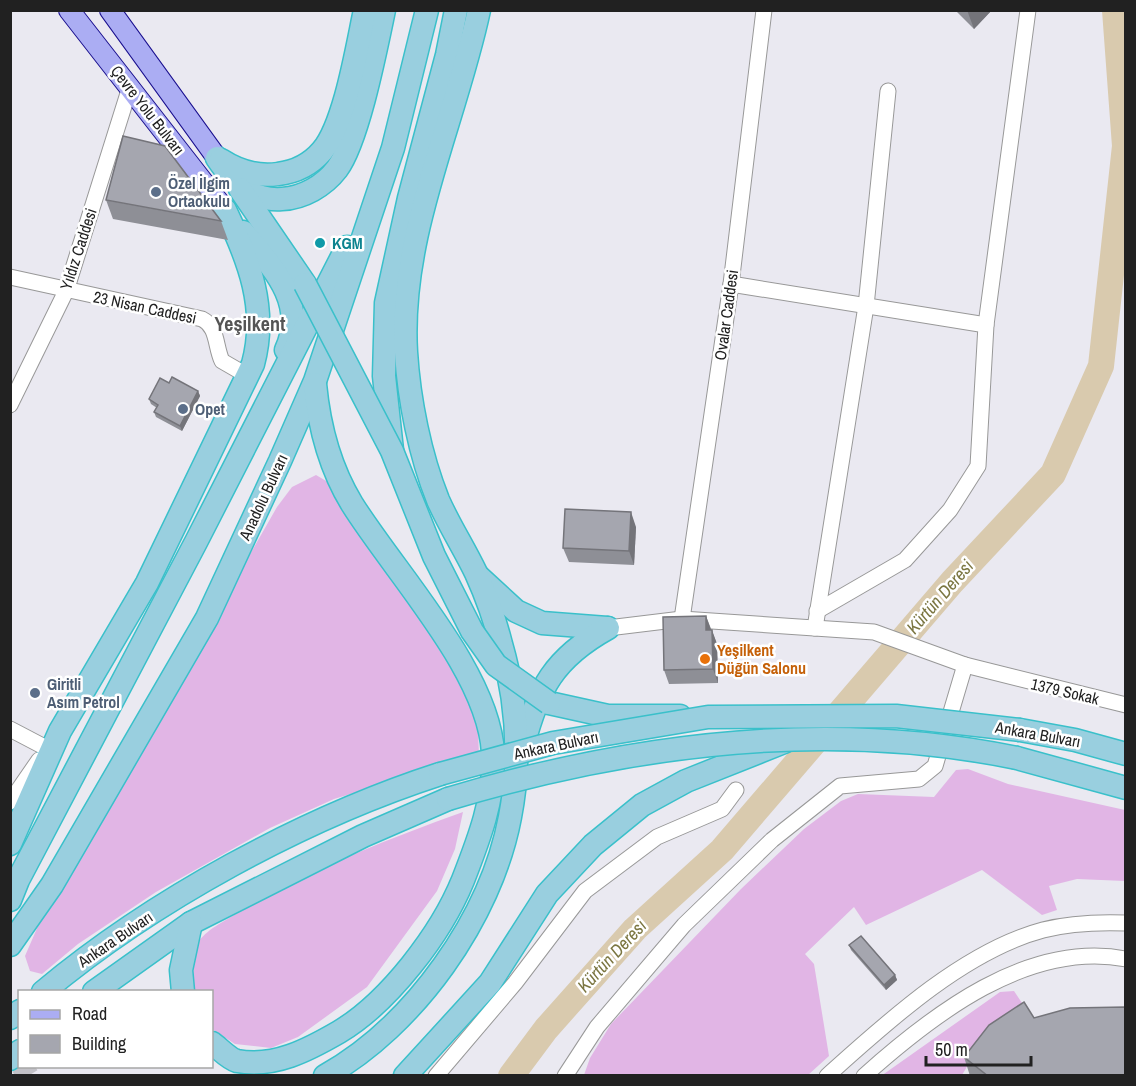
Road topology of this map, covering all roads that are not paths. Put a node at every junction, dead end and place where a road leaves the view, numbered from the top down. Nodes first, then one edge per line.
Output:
1 (69, 10) edge
2 (110, 10) edge
3 (365, 10) edge
4 (384, 10) edge
5 (427, 10) edge
6 (456, 10) edge
7 (479, 10) edge
8 (490, 10) edge
9 (764, 10) edge
10 (1028, 10) edge
11 (470, 53) junction
12 (130, 87) junction
13 (888, 91) dead end
14 (393, 148) junction
15 (217, 158) junction
16 (240, 189) junction
17 (225, 210) junction
18 (10, 277) edge
19 (731, 284) junction
20 (66, 291) junction
21 (866, 306) junction
22 (986, 325) junction
23 (248, 376) junction
24 (315, 381) junction
25 (10, 405) edge
26 (392, 451) junction
27 (239, 456) junction
28 (476, 574) junction
29 (817, 611) junction
30 (682, 619) junction
31 (608, 628) junction
32 (815, 628) junction
33 (962, 664) junction
34 (1125, 705) edge
35 (708, 717) junction
36 (10, 729) edge
37 (786, 741) junction
38 (49, 750) junction
39 (1125, 754) edge
40 (516, 776) junction
41 (1125, 788) edge
42 (736, 790) dead end
43 (10, 802) edge
44 (10, 844) edge
45 (10, 900) edge
46 (191, 923) junction
47 (1125, 923) edge
48 (10, 945) edge
49 (1125, 959) edge
50 (45, 990) edge
51 (97, 990) edge
52 (183, 990) edge
53 (213, 1043) edge
54 (325, 1076) edge
55 (405, 1076) edge
56 (436, 1076) edge
57 (565, 1076) edge
58 (827, 1076) edge
59 (864, 1076) edge

1 - 12 main road, Çevre Yolu Bulvarı
2 - 15 main road, Çevre Yolu Bulvarı
3 - 15 highway
4 - 16 highway
5 - 14 highway, Anadolu Bulvarı
6 - 26 highway
7 - 11 highway
8 - 11 highway
9 - 19 street, Ovalar Caddesi
10 - 22 street
11 - 28 highway
12 - 17 main road, Çevre Yolu Bulvarı
12 - 20 street, Yıldız Caddesi
13 - 21 street
14 - 24 highway, Anadolu Bulvarı
14 - 27 highway
15 - 16 highway
16 - 26 highway, bridge
17 - 23 highway
17 - 27 highway
18 - 20 street, 23 Nisan Caddesi
19 - 21 street
19 - 30 street, Ovalar Caddesi
20 - 23 street, 23 Nisan Caddesi
20 - 25 street, Yıldız Caddesi
21 - 22 street
21 - 29 street
22 - 29 street
23 - 38 highway
24 - 48 highway, Anadolu Bulvarı
24 - 53 highway
26 - 35 highway, bridge
27 - 45 highway
28 - 31 highway
28 - 40 highway
29 - 32 street
30 - 31 street, 1379 Sokak
30 - 32 street, 1379 Sokak
31 - 40 highway
32 - 33 street, 1379 Sokak
33 - 34 street, 1379 Sokak
33 - 57 street
35 - 39 highway, Ankara Bulvarı, bridge
35 - 50 highway, Ankara Bulvarı, bridge
36 - 38 street
37 - 41 highway, Ankara Bulvarı, bridge
37 - 46 highway, Ankara Bulvarı, bridge
37 - 55 highway
38 - 43 street
38 - 44 highway
40 - 54 highway
42 - 56 street
46 - 51 highway, Ankara Bulvarı
46 - 52 highway
47 - 58 street
49 - 59 street

